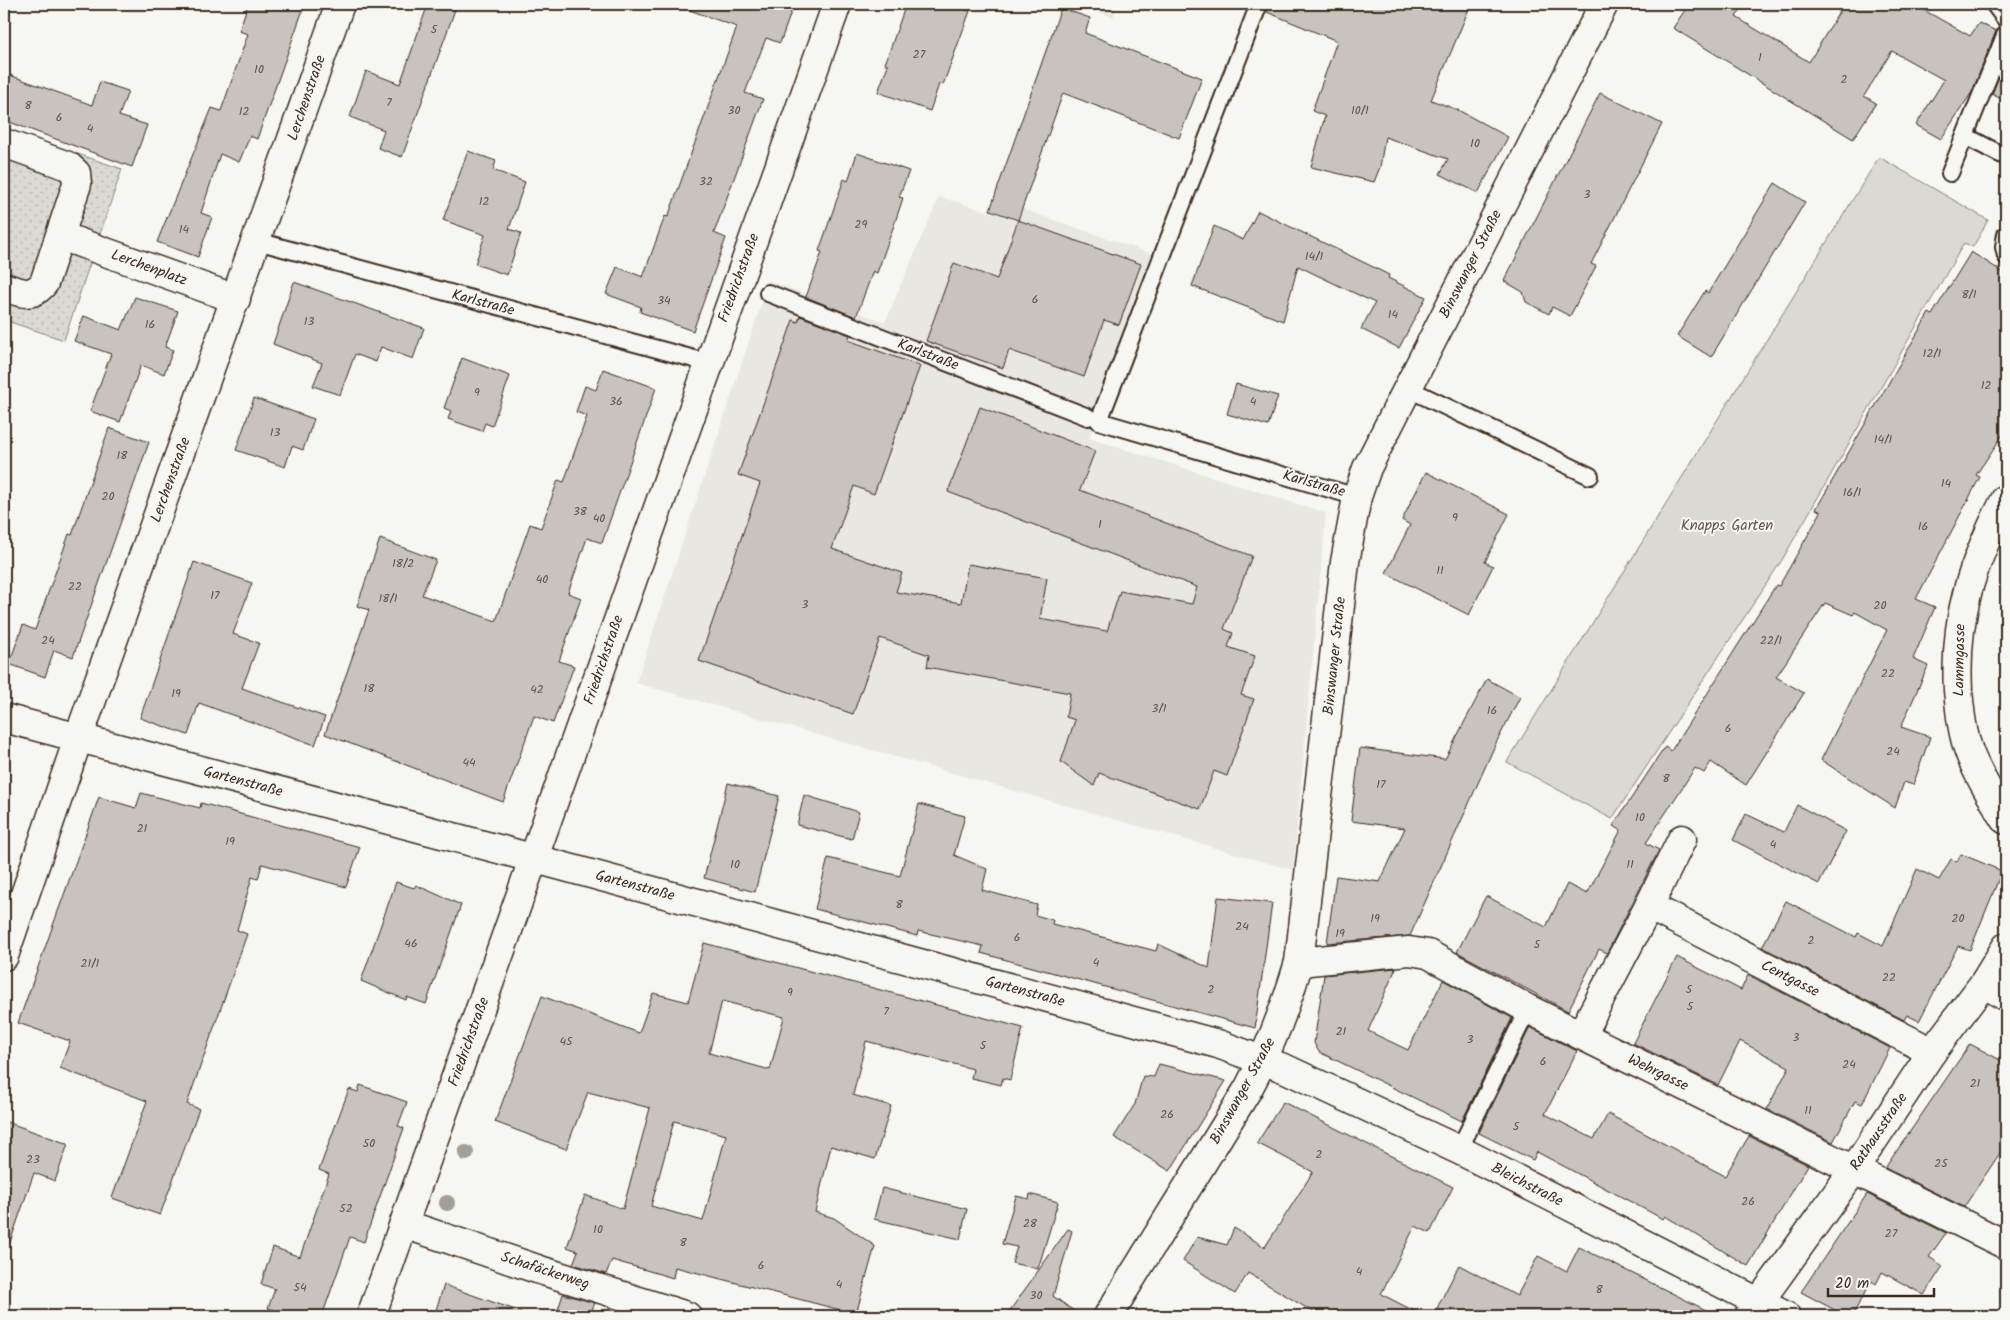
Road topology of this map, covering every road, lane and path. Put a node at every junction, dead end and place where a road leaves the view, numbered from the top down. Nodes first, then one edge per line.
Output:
1 (340, 4) edge
2 (837, 4) edge
3 (1259, 4) edge
4 (1604, 4) edge
5 (1994, 4) edge
6 (2006, 20) edge
7 (2006, 33) edge
8 (1965, 136) junction
9 (4, 143) edge
10 (2002, 155) dead end
11 (1950, 173) dead end
12 (2006, 234) edge
13 (61, 236) junction
14 (257, 241) junction
15 (2006, 256) edge
16 (4, 287) edge
17 (768, 293) dead end
18 (236, 299) junction
19 (709, 363) junction
20 (1407, 388) junction
21 (1094, 419) junction
22 (1590, 476) dead end
23 (1357, 497) junction
24 (2006, 498) edge
25 (4, 718) edge
26 (78, 739) junction
27 (2006, 820) edge
28 (1682, 838) dead end
29 (534, 858) junction
30 (1649, 906) junction
31 (2006, 947) edge
32 (4, 956) edge
33 (1299, 962) junction
34 (1984, 983) junction
35 (2006, 997) edge
36 (1528, 1009) junction
37 (1581, 1035) junction
38 (1932, 1052) junction
39 (1264, 1059) junction
40 (1459, 1150) junction
41 (1853, 1170) junction
42 (404, 1224) junction
43 (2006, 1245) edge
44 (1754, 1309) edge
45 (371, 1316) edge
46 (687, 1316) edge
47 (1108, 1316) edge
48 (1786, 1316) edge

1 - 14 street, Lerchenstraße
2 - 19 street, Friedrichstraße
3 - 21 lane
4 - 20 street, Binswanger Straße
5 - 6 lane
7 - 8 lane
8 - 10 lane
8 - 11 lane
9 - 13 street
12 - 15 lane
13 - 16 street
13 - 18 street, Lerchenplatz
14 - 18 street, Lerchenstraße
14 - 19 lane, Karlstraße
17 - 21 lane, Karlstraße
18 - 26 street, Lerchenstraße
19 - 29 street, Friedrichstraße
20 - 22 lane
20 - 23 street, Binswanger Straße
21 - 23 lane, Karlstraße
23 - 33 street, Binswanger Straße
24 - 27 street, Lammgasse
25 - 26 street, Gartenstraße
26 - 29 street, Gartenstraße
26 - 32 street, Lerchenstraße
28 - 30 street
29 - 39 street, Gartenstraße
29 - 42 street, Friedrichstraße
30 - 37 street
30 - 38 street, Centgasse
31 - 34 street, Rathausstraße
33 - 36 street, Wehrgasse
33 - 39 street, Binswanger Straße
34 - 35 street
34 - 38 street, Rathausstraße
36 - 37 street, Wehrgasse
36 - 40 lane
37 - 41 street, Wehrgasse
38 - 41 street, Rathausstraße
39 - 40 street, Bleichstraße
39 - 47 street, Binswanger Straße
40 - 44 street, Bleichstraße
41 - 43 street, Wehrgasse
41 - 44 street, Rathausstraße
42 - 45 street, Friedrichstraße
42 - 46 street, Schafäckerweg
44 - 48 street, Bleichstraße

